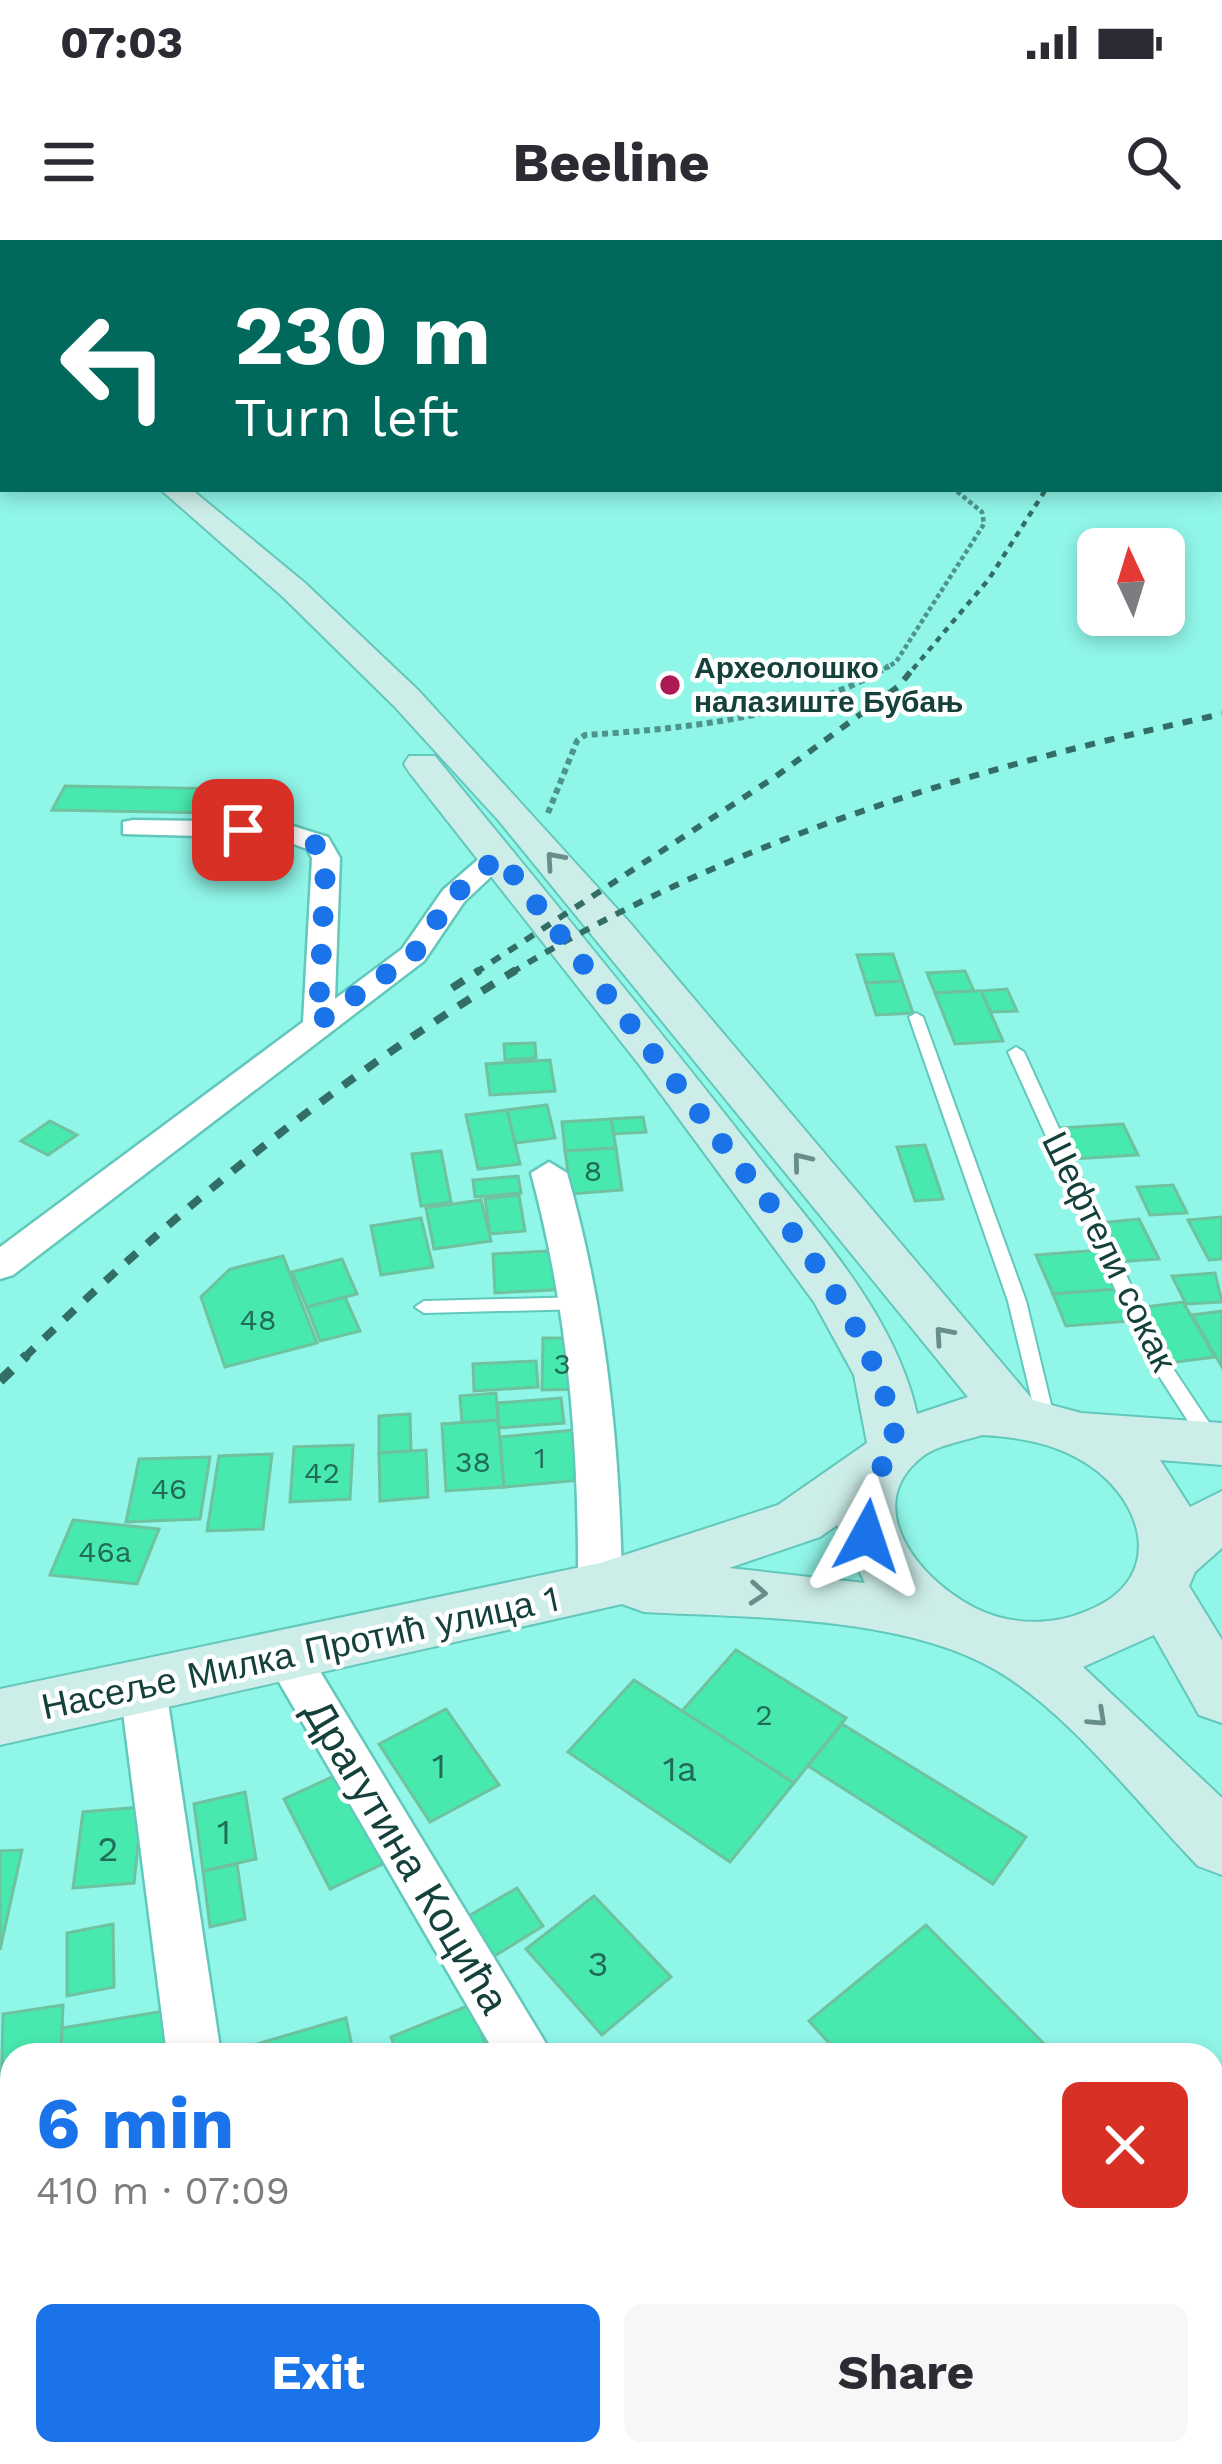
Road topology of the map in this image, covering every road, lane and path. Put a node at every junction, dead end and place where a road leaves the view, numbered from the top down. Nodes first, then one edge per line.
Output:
1 (138, 492) edge
2 (177, 492) edge
3 (959, 492) edge
4 (133, 828) dead end
5 (518, 847) junction
6 (916, 1017) dead end
7 (318, 1022) junction
8 (1016, 1052) dead end
9 (550, 1173) dead end
10 (0, 1266) edge
11 (583, 1304) junction
12 (424, 1307) dead end
13 (1046, 1423) junction
14 (1217, 1444) edge
15 (886, 1458) junction
16 (1222, 1514) edge
17 (1164, 1574) junction
18 (600, 1587) junction
19 (936, 1618) junction
20 (1007, 1644) junction
21 (288, 1658) junction
22 (143, 1689) junction
23 (1222, 1696) edge
24 (0, 1717) edge
25 (1222, 1844) edge
26 (192, 2043) edge
27 (519, 2043) edge

1 - 5 main road
2 - 5 main road
3 - 5 path
4 - 7 street
5 - 7 street
13 -> 5 main road
5 - 15 main road
6 - 13 lane
7 - 10 street
8 - 14 lane, Шефтели сокак
9 - 11 street
11 - 12 lane
11 - 18 street
13 - 14 main road
13 - 15 main road
13 - 17 main road
15 - 18 main road, Насеље Милка Протић улица 1
15 - 19 main road
16 - 17 main road
17 - 20 main road
17 - 23 main road
18 -> 19 main road, Насеље Милка Протић улица 1
18 - 21 main road, Насеље Милка Протић улица 1
19 - 20 main road
20 -> 25 main road
21 - 22 main road, Насеље Милка Протић улица 1
21 - 27 street, Драгутина Коцића
22 - 24 main road, Насеље Милка Протић улица 1
22 - 26 street

